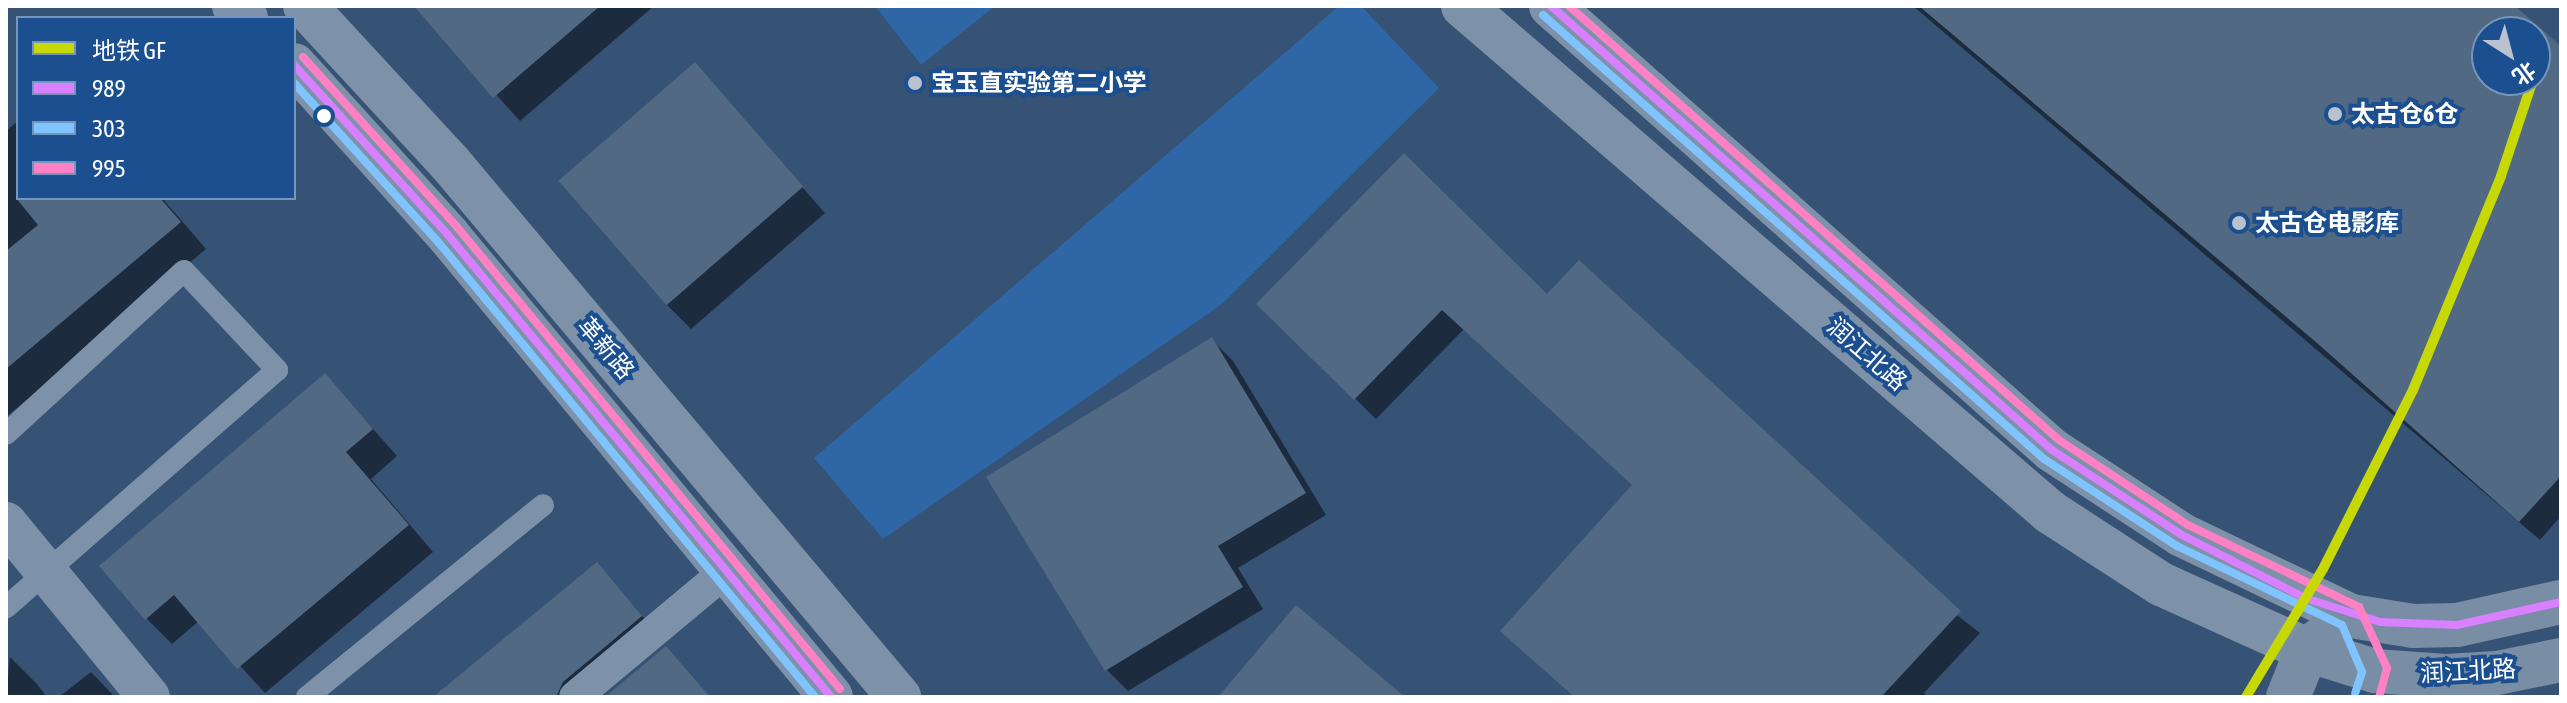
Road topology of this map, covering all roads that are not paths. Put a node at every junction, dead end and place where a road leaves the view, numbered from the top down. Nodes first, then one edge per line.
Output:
1 (305, 6) edge
2 (1463, 6) edge
3 (1551, 6) edge
4 (296, 67) edge
5 (6, 434) edge
6 (543, 505) dead end
7 (6, 523) edge
8 (726, 571) junction
9 (46, 572) junction
10 (2561, 602) edge
11 (6, 607) edge
12 (2351, 616) junction
13 (2307, 650) junction
14 (2561, 660) edge
15 (2371, 684) edge
16 (149, 697) edge
17 (307, 697) edge
18 (575, 697) edge
19 (831, 697) edge
20 (899, 697) edge
21 (2288, 697) edge

1 - 20 street, 革新路
2 - 13 street, 润江北路
3 - 12 street, 润江北路
4 - 8 street, 革新路
5 - 9 lane
6 - 17 lane
7 - 9 street
8 - 18 street
8 - 19 street, 革新路
9 - 11 lane
9 - 16 street
10 - 12 main road, 润江北路
12 - 13 main road
12 - 15 main road
13 - 15 main road, 润江北路
13 - 21 main road
14 - 15 main road, 润江北路

